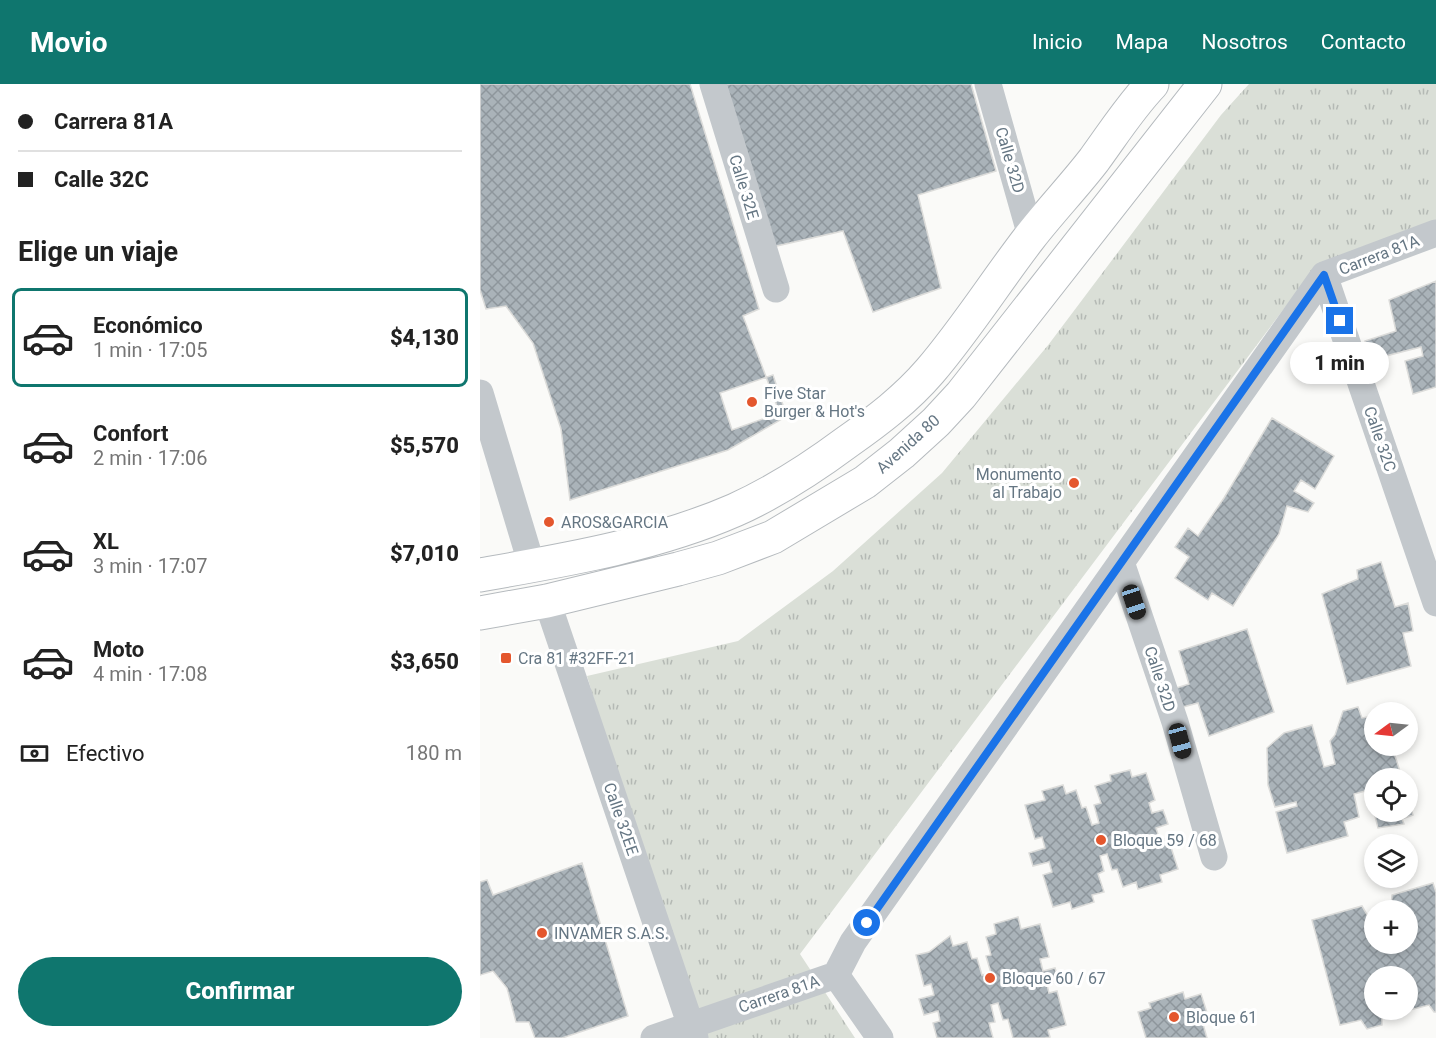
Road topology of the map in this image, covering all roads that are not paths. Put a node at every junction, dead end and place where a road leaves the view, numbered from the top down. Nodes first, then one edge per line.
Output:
1 (713, 84) edge
2 (988, 84) edge
3 (1152, 84) edge
4 (1206, 84) edge
5 (1436, 233) edge
6 (1031, 236) junction
7 (1324, 275) junction
8 (776, 289) dead end
9 (480, 393) edge
10 (1121, 562) junction
11 (532, 566) junction
12 (480, 575) edge
13 (547, 601) junction
14 (1436, 603) edge
15 (480, 613) edge
16 (1214, 857) dead end
17 (836, 975) junction
18 (693, 1032) edge
19 (654, 1038) edge
20 (880, 1038) edge

1 - 8 street, Calle 32E
2 - 6 street, Calle 32D
3 - 6 main road
4 - 13 main road, Avenida 80
5 - 7 street, Carrera 81A
6 - 11 main road
7 - 10 street, Carrera 81A
7 - 14 street, Calle 32C
9 - 11 street
10 - 16 street, Calle 32D
10 - 17 street, Carrera 81A
11 - 12 main road
13 - 15 main road, Avenida 80
13 - 18 street, Calle 32EE
17 - 18 street, Carrera 81A
17 - 20 street
18 - 19 street, Carrera 81A

